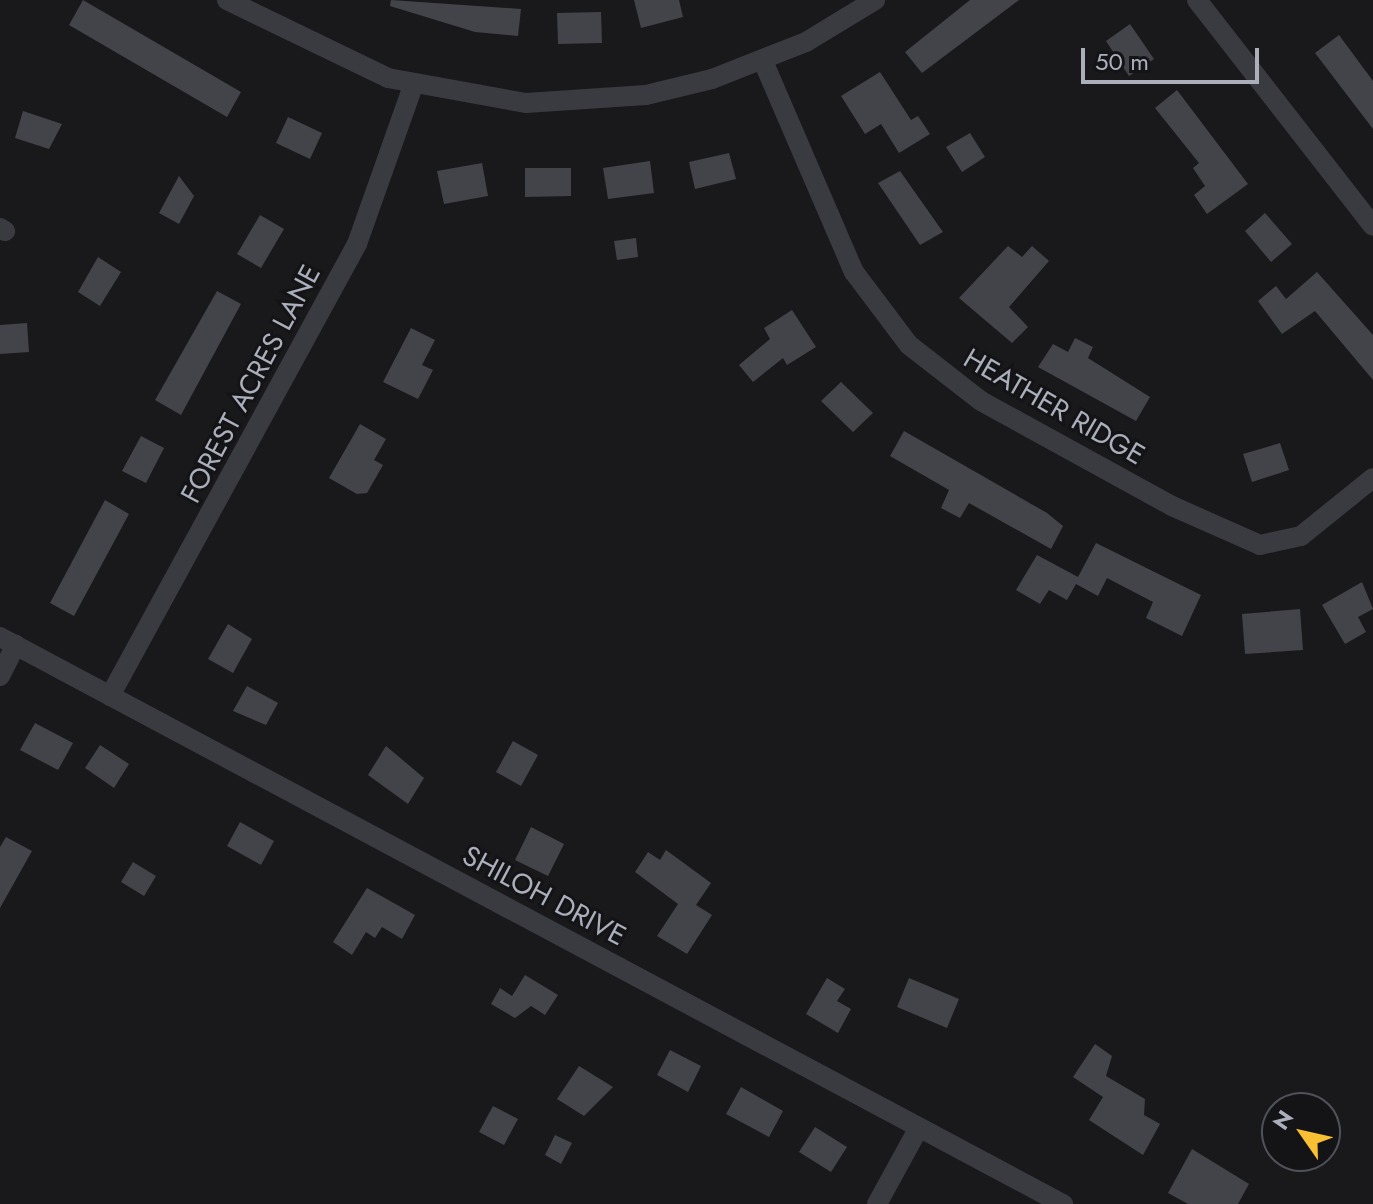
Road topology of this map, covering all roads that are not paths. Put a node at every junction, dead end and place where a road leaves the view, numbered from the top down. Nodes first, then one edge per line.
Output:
1 (875, 0) edge
2 (1197, 0) edge
3 (239, 3) edge
4 (763, 61) junction
5 (413, 86) junction
6 (1373, 226) edge
7 (1373, 478) edge
8 (8, 641) edge
9 (0, 676) edge
10 (110, 696) junction
11 (918, 1129) junction
12 (877, 1204) edge
13 (1063, 1204) edge

1 - 4 street
2 - 6 street
3 - 5 street
4 - 5 street
4 - 7 street, HEATHER RIDGE
5 - 10 street, FOREST ACRES LANE
8 - 9 street
8 - 10 street, SHILOH DRIVE
10 - 11 street, SHILOH DRIVE
11 - 12 street
11 - 13 street, SHILOH DRIVE

